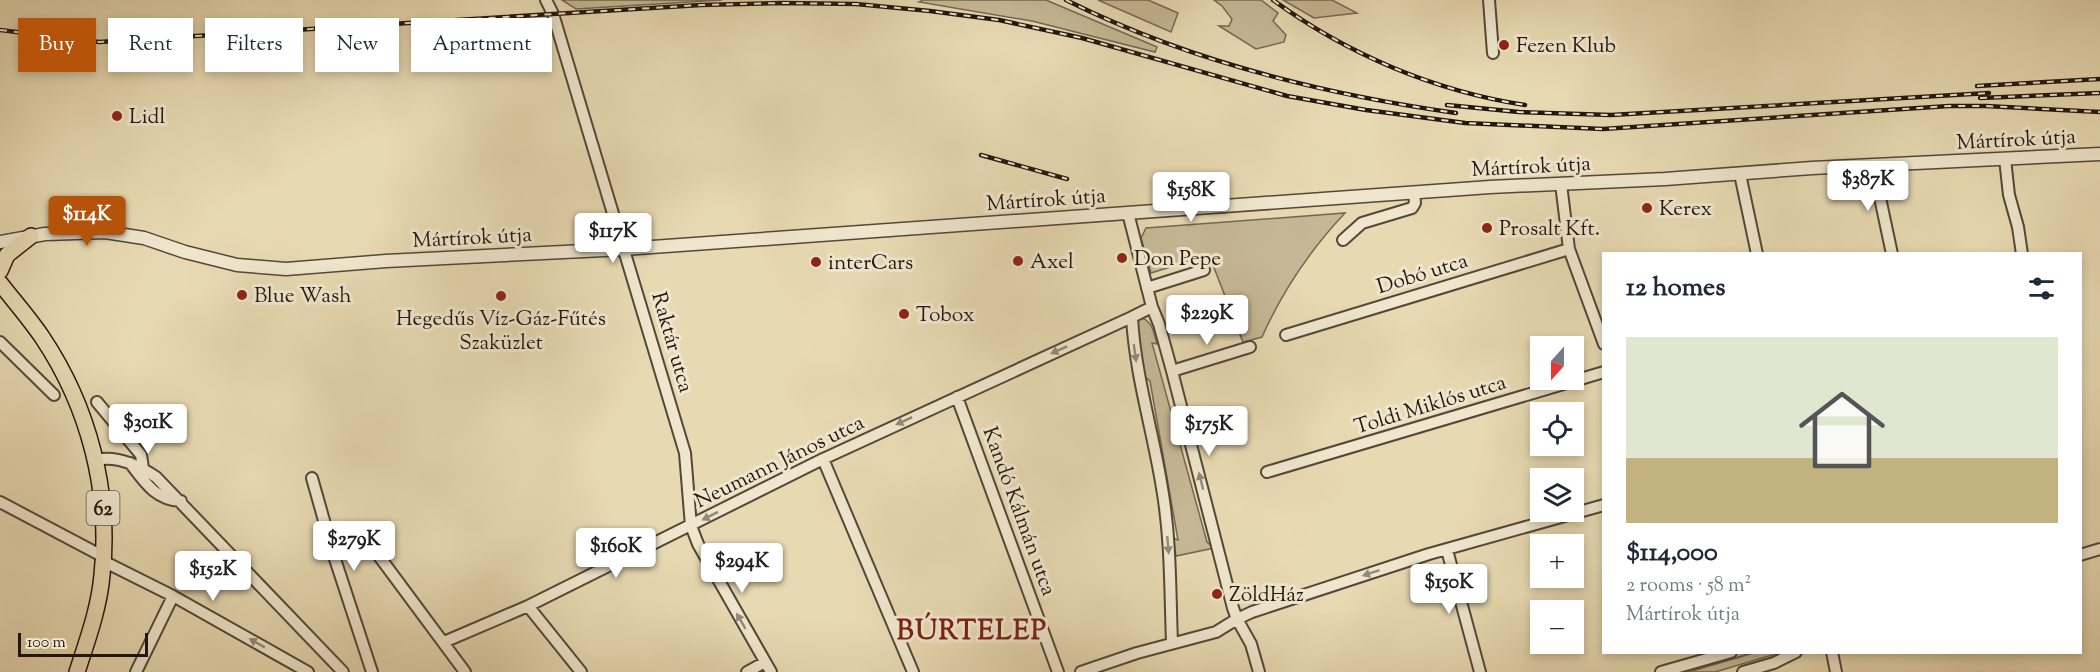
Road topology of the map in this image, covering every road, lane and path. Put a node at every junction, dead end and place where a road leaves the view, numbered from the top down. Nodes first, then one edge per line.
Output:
1 (546, 0) edge
2 (1489, 0) edge
3 (1493, 53) dead end
4 (2100, 154) edge
5 (2005, 159) junction
6 (1873, 165) junction
7 (1740, 174) junction
8 (1561, 184) junction
9 (1414, 193) junction
10 (1128, 213) junction
11 (31, 236) junction
12 (1343, 240) dead end
13 (0, 242) edge
14 (624, 249) junction
15 (1569, 249) junction
16 (1757, 252) edge
17 (1892, 252) edge
18 (2022, 252) edge
19 (1204, 270) dead end
20 (0, 271) edge
21 (0, 283) edge
22 (1147, 288) junction
23 (1152, 307) junction
24 (1132, 317) junction
25 (1286, 335) dead end
26 (1602, 339) edge
27 (0, 342) edge
28 (1250, 347) dead end
29 (1172, 371) junction
30 (1602, 373) edge
31 (54, 395) dead end
32 (957, 397) junction
33 (97, 402) dead end
34 (823, 459) junction
35 (96, 460) junction
36 (129, 463) junction
37 (143, 468) junction
38 (1267, 472) dead end
39 (312, 478) dead end
40 (181, 501) junction
41 (0, 502) edge
42 (1602, 506) edge
43 (691, 526) junction
44 (2100, 549) edge
45 (1447, 550) junction
46 (376, 552) dead end
47 (2082, 554) edge
48 (103, 559) junction
49 (173, 596) junction
50 (528, 606) junction
51 (1237, 619) junction
52 (444, 642) junction
53 (1173, 643) junction
54 (1792, 654) edge
55 (1832, 654) edge
56 (1714, 655) edge
57 (768, 667) edge
58 (77, 672) edge
59 (136, 672) edge
60 (308, 672) edge
61 (343, 672) edge
62 (372, 672) edge
63 (465, 672) edge
64 (581, 672) edge
65 (747, 672) edge
66 (913, 672) edge
67 (1058, 672) edge
68 (1081, 672) edge
69 (1259, 672) edge
70 (1480, 672) edge
71 (1661, 672) edge
72 (1743, 672) edge
73 (1836, 672) edge

1 - 14 street, Raktár utca
2 - 3 street
4 - 5 street, Mártírok útja
5 - 6 street, Mártírok útja
5 - 18 street
6 - 7 street, Mártírok útja
6 - 17 street
7 - 8 street, Mártírok útja
7 - 16 street
8 - 9 street, Mártírok útja
8 - 15 street
9 - 10 street, Mártírok útja
9 - 12 street
10 - 14 street, Mártírok útja
10 - 22 street
11 - 13 street, Mártírok útja
11 - 14 street, Mártírok útja
11 - 20 main road
14 - 43 street, Raktár utca
15 - 25 street, Dobó utca
15 - 26 street
19 - 22 street
21 - 35 main road, 62
22 - 23 street
23 - 24 street, Neumann János utca
23 - 29 street
24 -> 32 street, Neumann János utca
24 -> 53 street
27 - 31 street
28 - 29 street
51 -> 29 street
30 - 38 street, Toldi Miklós utca
32 -> 34 street, Neumann János utca
32 - 67 street, Kandó Kálmán utca
33 - 37 street
34 -> 43 street, Neumann János utca
34 - 66 street
35 - 36 street
35 - 48 main road, 62
36 - 37 street
36 - 40 street
37 - 40 street
39 - 62 street
40 - 61 street
41 - 48 street
42 - 45 street
43 - 50 street, Neumann János utca
57 -> 43 street, Raktár utca
44 - 47 street
45 -> 51 street
45 - 70 street
46 - 52 street
48 - 49 street
48 - 58 main road, 62
49 - 59 street
60 -> 49 street
50 - 52 street, Neumann János utca
50 - 64 street
51 - 53 street
51 - 69 street
52 - 63 street
53 - 68 street
54 - 72 street
55 - 73 street
56 - 71 street
57 - 65 street

